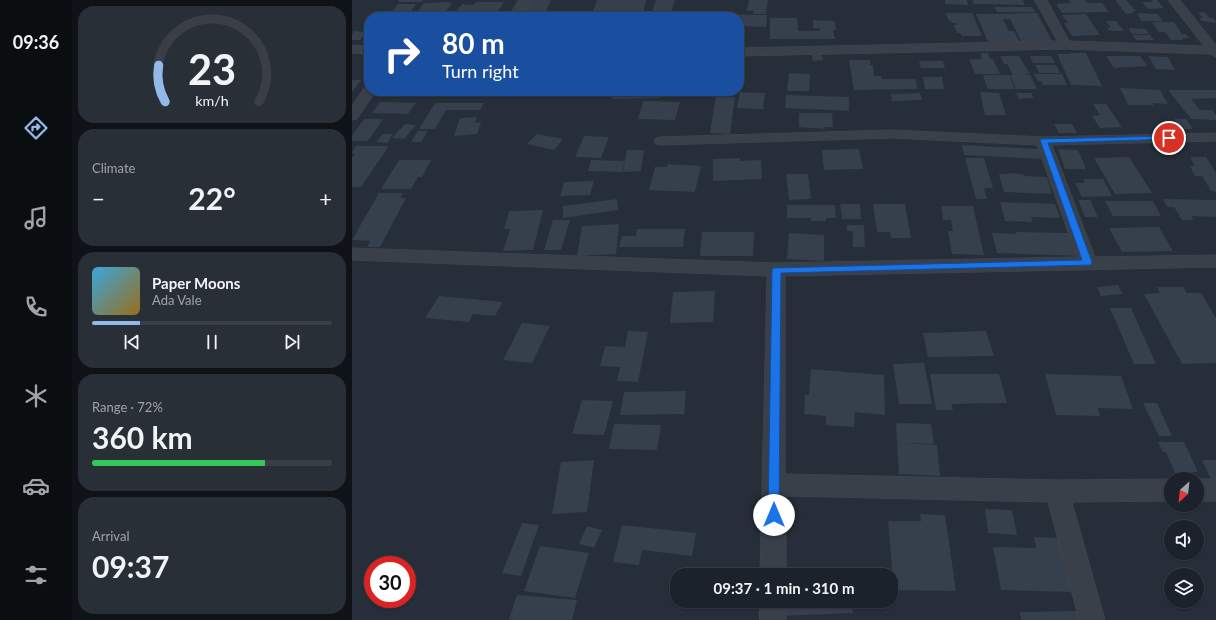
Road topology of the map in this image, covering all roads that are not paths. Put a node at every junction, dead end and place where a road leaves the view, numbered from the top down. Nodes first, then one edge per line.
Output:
1 (525, 0) edge
2 (1041, 0) edge
3 (1174, 0) edge
4 (518, 12) edge
5 (1064, 45) junction
6 (352, 49) edge
7 (364, 50) edge
8 (1215, 51) edge
9 (744, 52) edge
10 (366, 96) edge
11 (352, 116) edge
12 (1216, 137) edge
13 (661, 140) dead end
14 (1043, 140) junction
15 (352, 254) edge
16 (1216, 261) edge
17 (1088, 262) junction
18 (776, 270) junction
19 (774, 484) junction
20 (1164, 490) edge
21 (1204, 490) edge
22 (1216, 490) edge
23 (1057, 491) junction
24 (773, 568) edge
25 (773, 608) edge
26 (773, 620) edge
27 (1092, 620) edge

1 - 4 street
2 - 5 street
3 - 8 street
5 - 8 street
5 - 9 street
6 - 7 street
10 - 11 street
12 - 14 street
13 - 14 street
14 - 17 street
15 - 18 street
16 - 17 street
17 - 18 street
18 - 19 street
19 - 23 street
19 - 24 street
20 - 23 street
21 - 22 street
23 - 27 street
25 - 26 street

